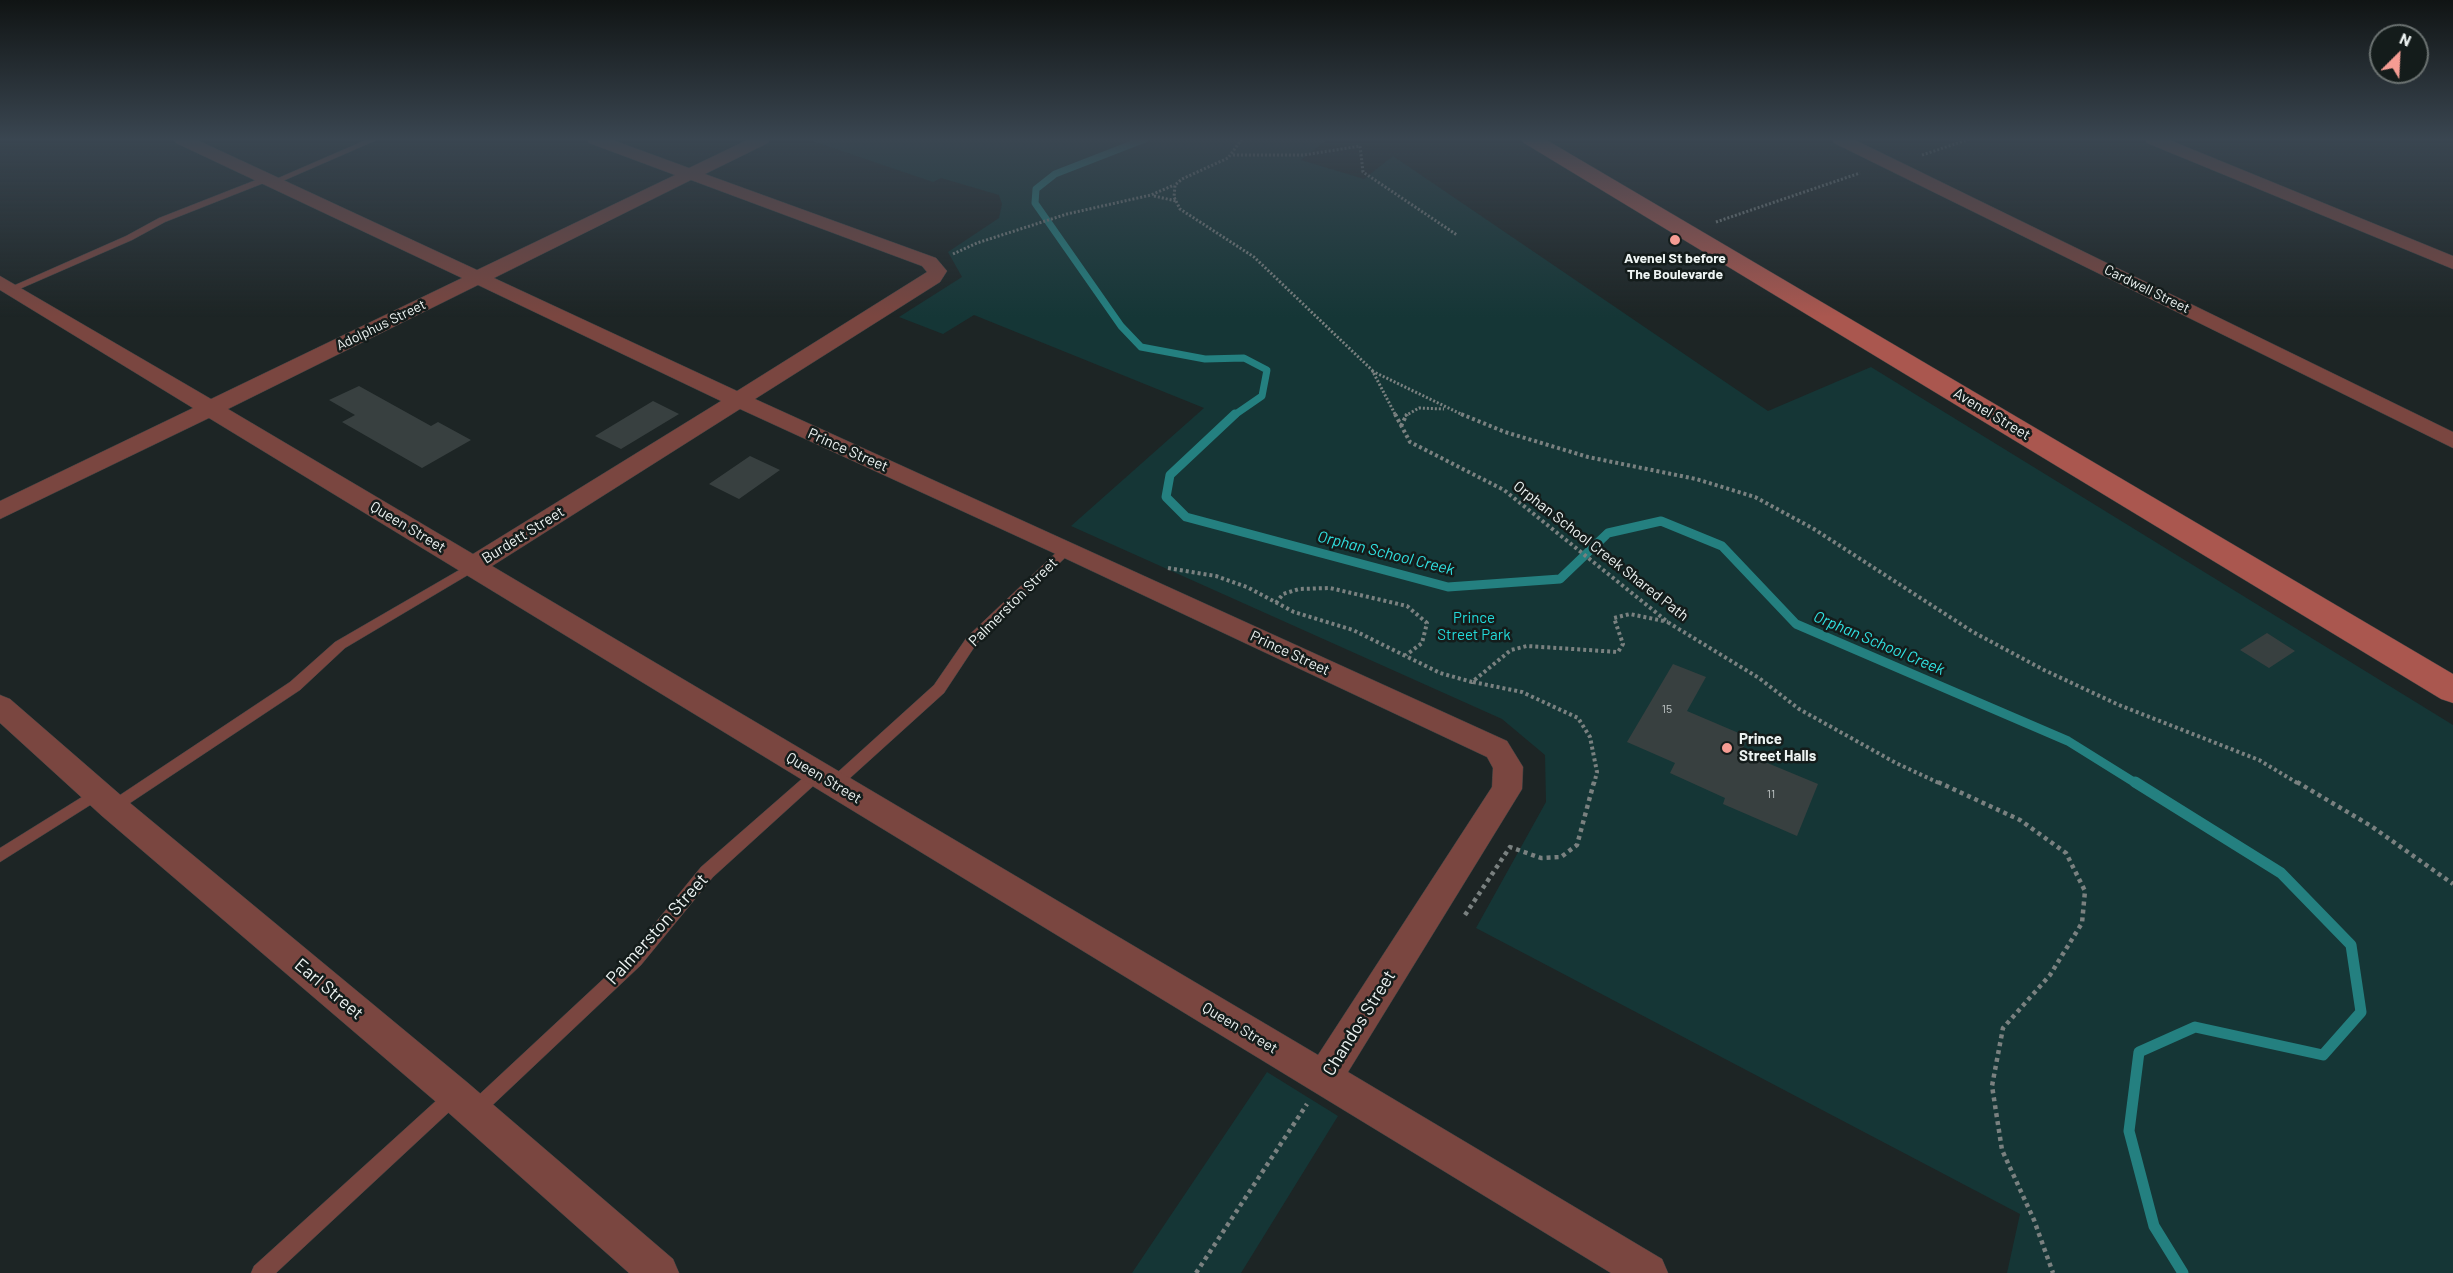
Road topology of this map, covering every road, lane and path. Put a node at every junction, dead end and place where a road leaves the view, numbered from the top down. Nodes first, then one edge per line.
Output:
1 (220, 198) edge
2 (309, 198) edge
3 (639, 198) edge
4 (753, 198) edge
5 (1136, 198) edge
6 (1165, 198) edge
7 (1402, 198) edge
8 (1631, 198) edge
9 (1786, 198) edge
10 (1962, 198) edge
11 (2297, 198) edge
12 (1176, 201) joint
13 (1687, 232) junction
14 (1457, 235) dead end
15 (2453, 263) edge
16 (934, 267) junction
17 (478, 278) junction
18 (4, 286) edge
19 (1372, 370) junction
20 (736, 399) junction
21 (212, 409) junction
22 (1449, 410) junction
23 (1401, 427) junction
24 (2453, 441) edge
25 (0, 511) edge
26 (1067, 549) junction
27 (473, 566) junction
28 (1136, 581) junction
29 (1276, 603) junction
30 (1669, 623) junction
31 (1406, 655) junction
32 (2453, 690) edge
33 (0, 706) edge
34 (1509, 767) joint
35 (825, 779) junction
36 (105, 800) junction
37 (0, 856) edge
38 (2453, 884) edge
39 (1324, 1078) junction
40 (464, 1103) junction
41 (261, 1273) edge
42 (659, 1273) edge
43 (1196, 1273) edge
44 (1648, 1273) edge
45 (2053, 1273) edge

1 - 18 lane
2 - 17 street, Prince Street
3 - 17 street, Adolphus Street
4 - 16 street
5 - 16 path
6 - 12 path
7 - 14 path
8 - 13 street, Avenel Street
9 - 13 path
10 - 24 street, Cardwell Street
11 - 15 street
12 - 19 path, Orphan School Creek Shared Path
13 - 32 street, Avenel Street
16 - 20 street, Burdett Street
17 - 20 street, Prince Street
17 - 21 street, Adolphus Street
18 - 21 street, Queen Street
19 - 22 path
19 - 23 path, Orphan School Creek Shared Path
20 - 26 street, Prince Street
20 - 27 street, Burdett Street
21 - 25 street, Adolphus Street
21 - 27 street, Queen Street
22 - 23 path
22 - 38 path
23 - 30 path, Orphan School Creek Shared Path
26 - 28 street, Prince Street
26 - 35 lane, Palmerston Street
27 - 35 street, Queen Street
27 - 36 lane, Burdett Street
28 - 29 path
28 - 34 street, Prince Street
29 - 31 path
29 - 31 path
30 - 31 path
30 - 45 path, Orphan School Creek Shared Path
33 - 36 street, Earl Street
34 - 39 street, Chandos Street
35 - 39 street, Queen Street
35 - 40 lane, Palmerston Street
36 - 37 lane, Burdett Street
36 - 40 street, Earl Street
39 - 43 path, Chandos Street
39 - 44 street, Queen Street
40 - 41 lane, Palmerston Street
40 - 42 street, Earl Street

